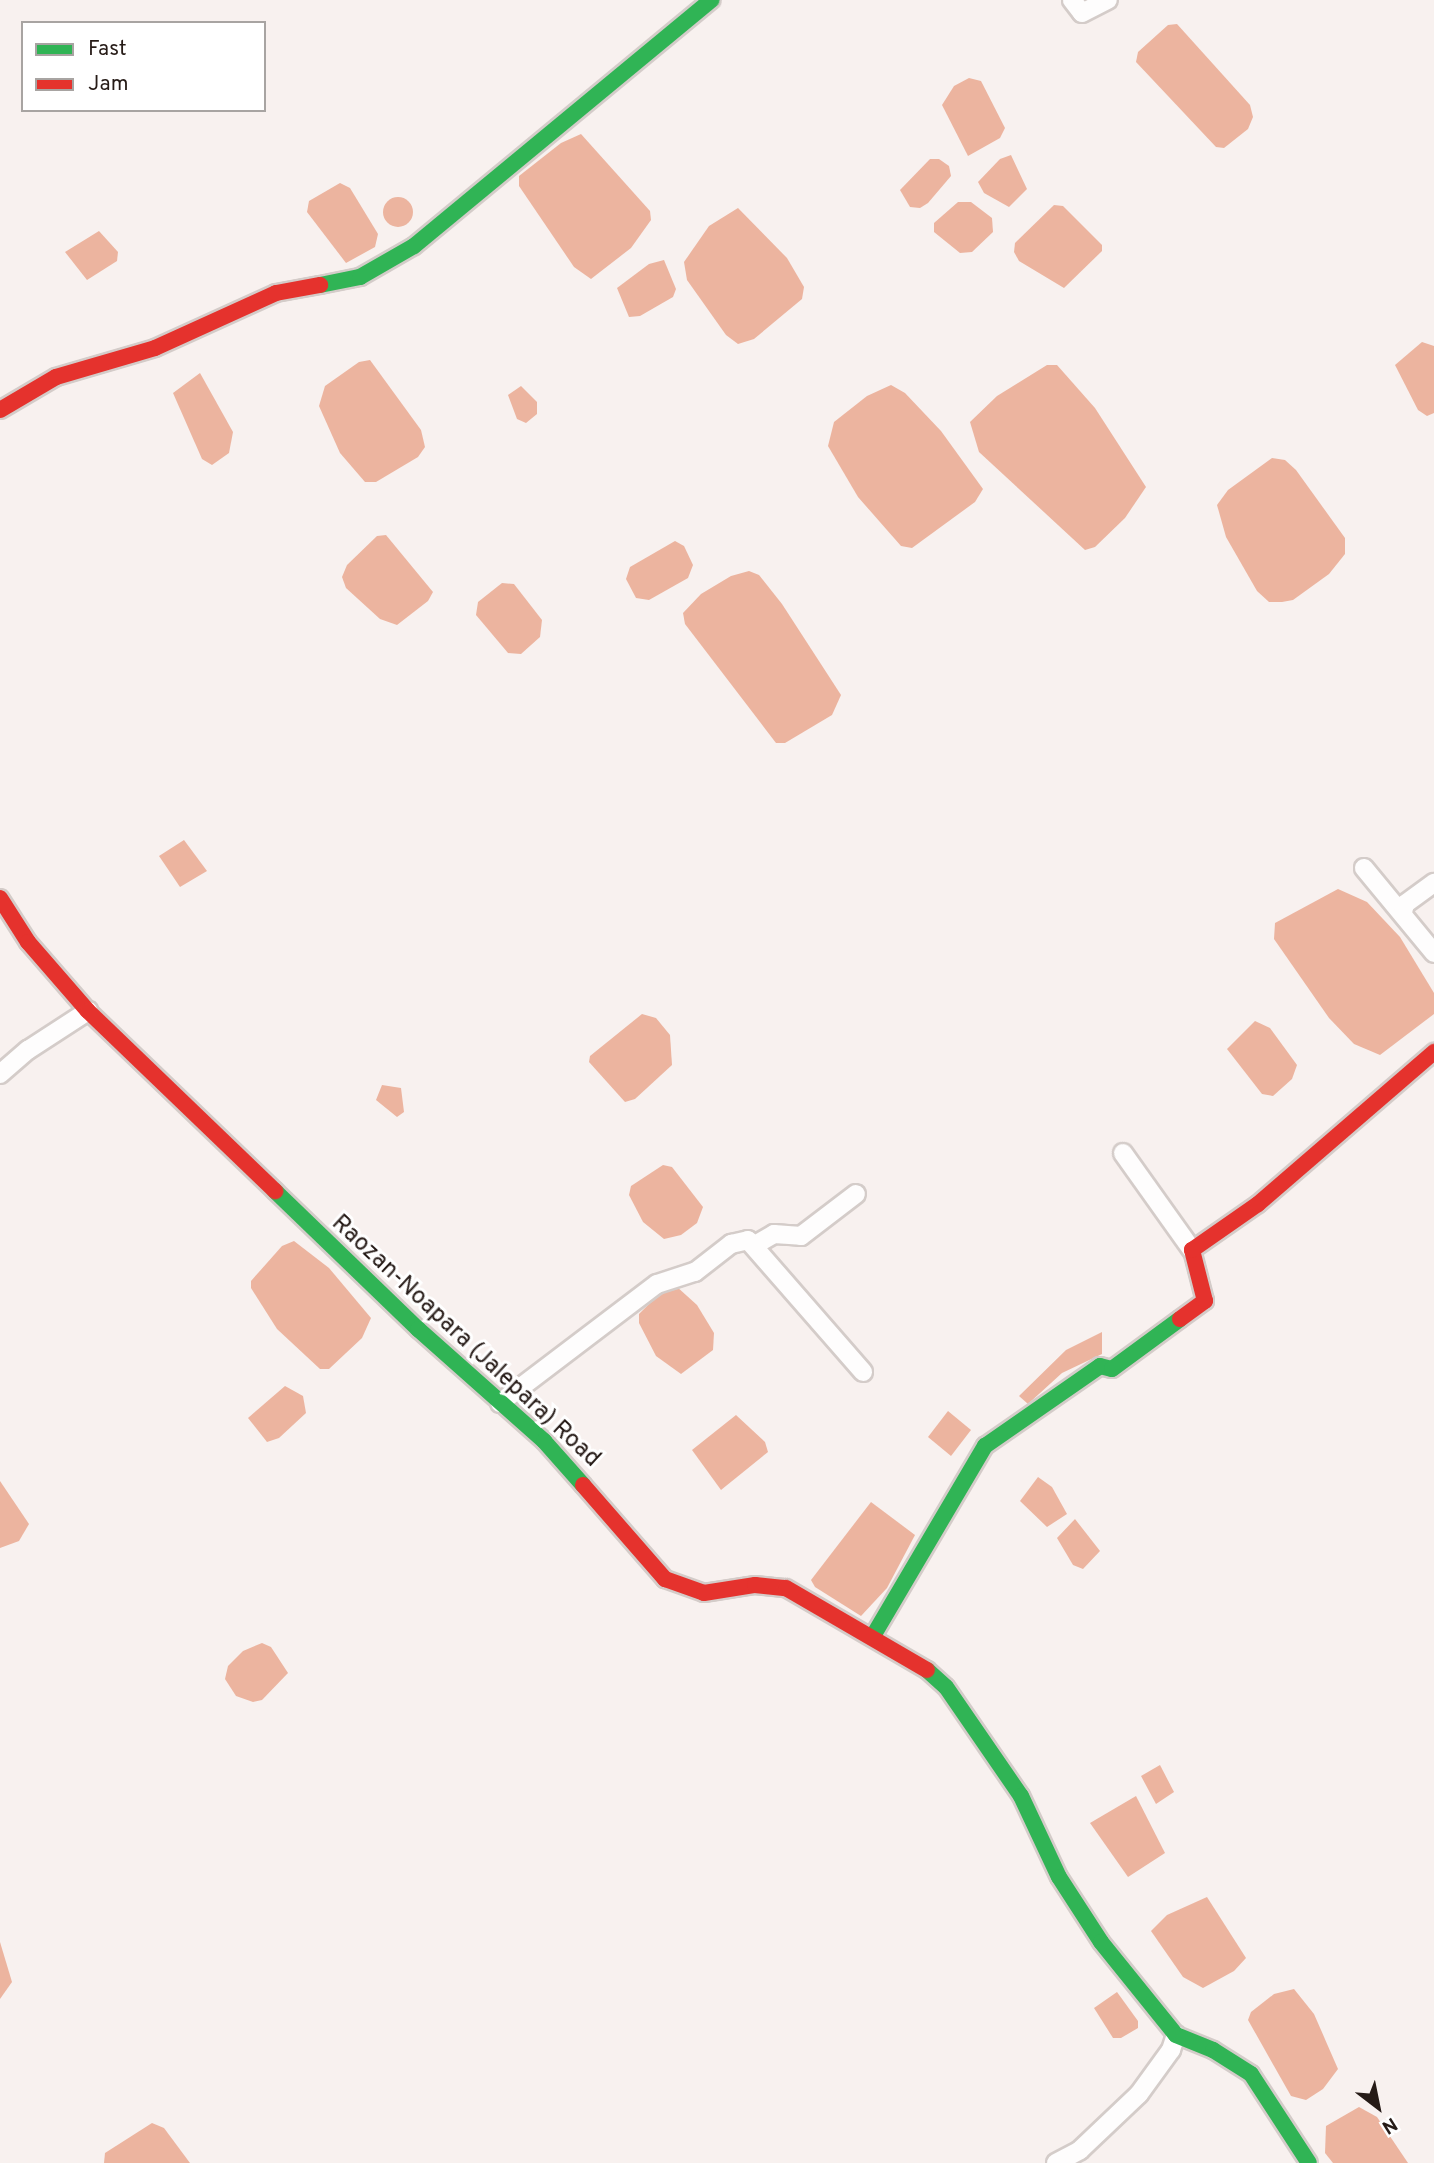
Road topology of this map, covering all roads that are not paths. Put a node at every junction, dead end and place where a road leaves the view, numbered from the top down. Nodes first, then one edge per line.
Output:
1 (711, 0) edge
2 (1072, 0) edge
3 (1108, 0) edge
4 (0, 410) edge
5 (1364, 868) dead end
6 (1434, 883) edge
7 (0, 898) edge
8 (1403, 912) junction
9 (1434, 953) edge
10 (88, 1011) junction
11 (1434, 1052) edge
12 (0, 1074) edge
13 (1123, 1153) dead end
14 (856, 1194) dead end
15 (755, 1245) junction
16 (1192, 1250) junction
17 (863, 1372) dead end
18 (500, 1403) junction
19 (873, 1636) junction
20 (1176, 2035) junction
21 (1056, 2163) edge
22 (1309, 2163) edge

1 - 4 main road
2 - 3 street
5 - 8 street
6 - 8 street
7 - 10 main road, Raozan-Noapara (Jalepara) Road
8 - 9 street
10 - 12 street
10 - 18 main road, Raozan-Noapara (Jalepara) Road
11 - 16 main road
13 - 16 street
14 - 15 street
15 - 17 street
15 - 18 street
16 - 19 main road
18 - 19 main road, Raozan-Noapara (Jalepara) Road
19 - 20 main road, Raozan-Noapara (Jalepara) Road
20 - 21 street
20 - 22 main road

